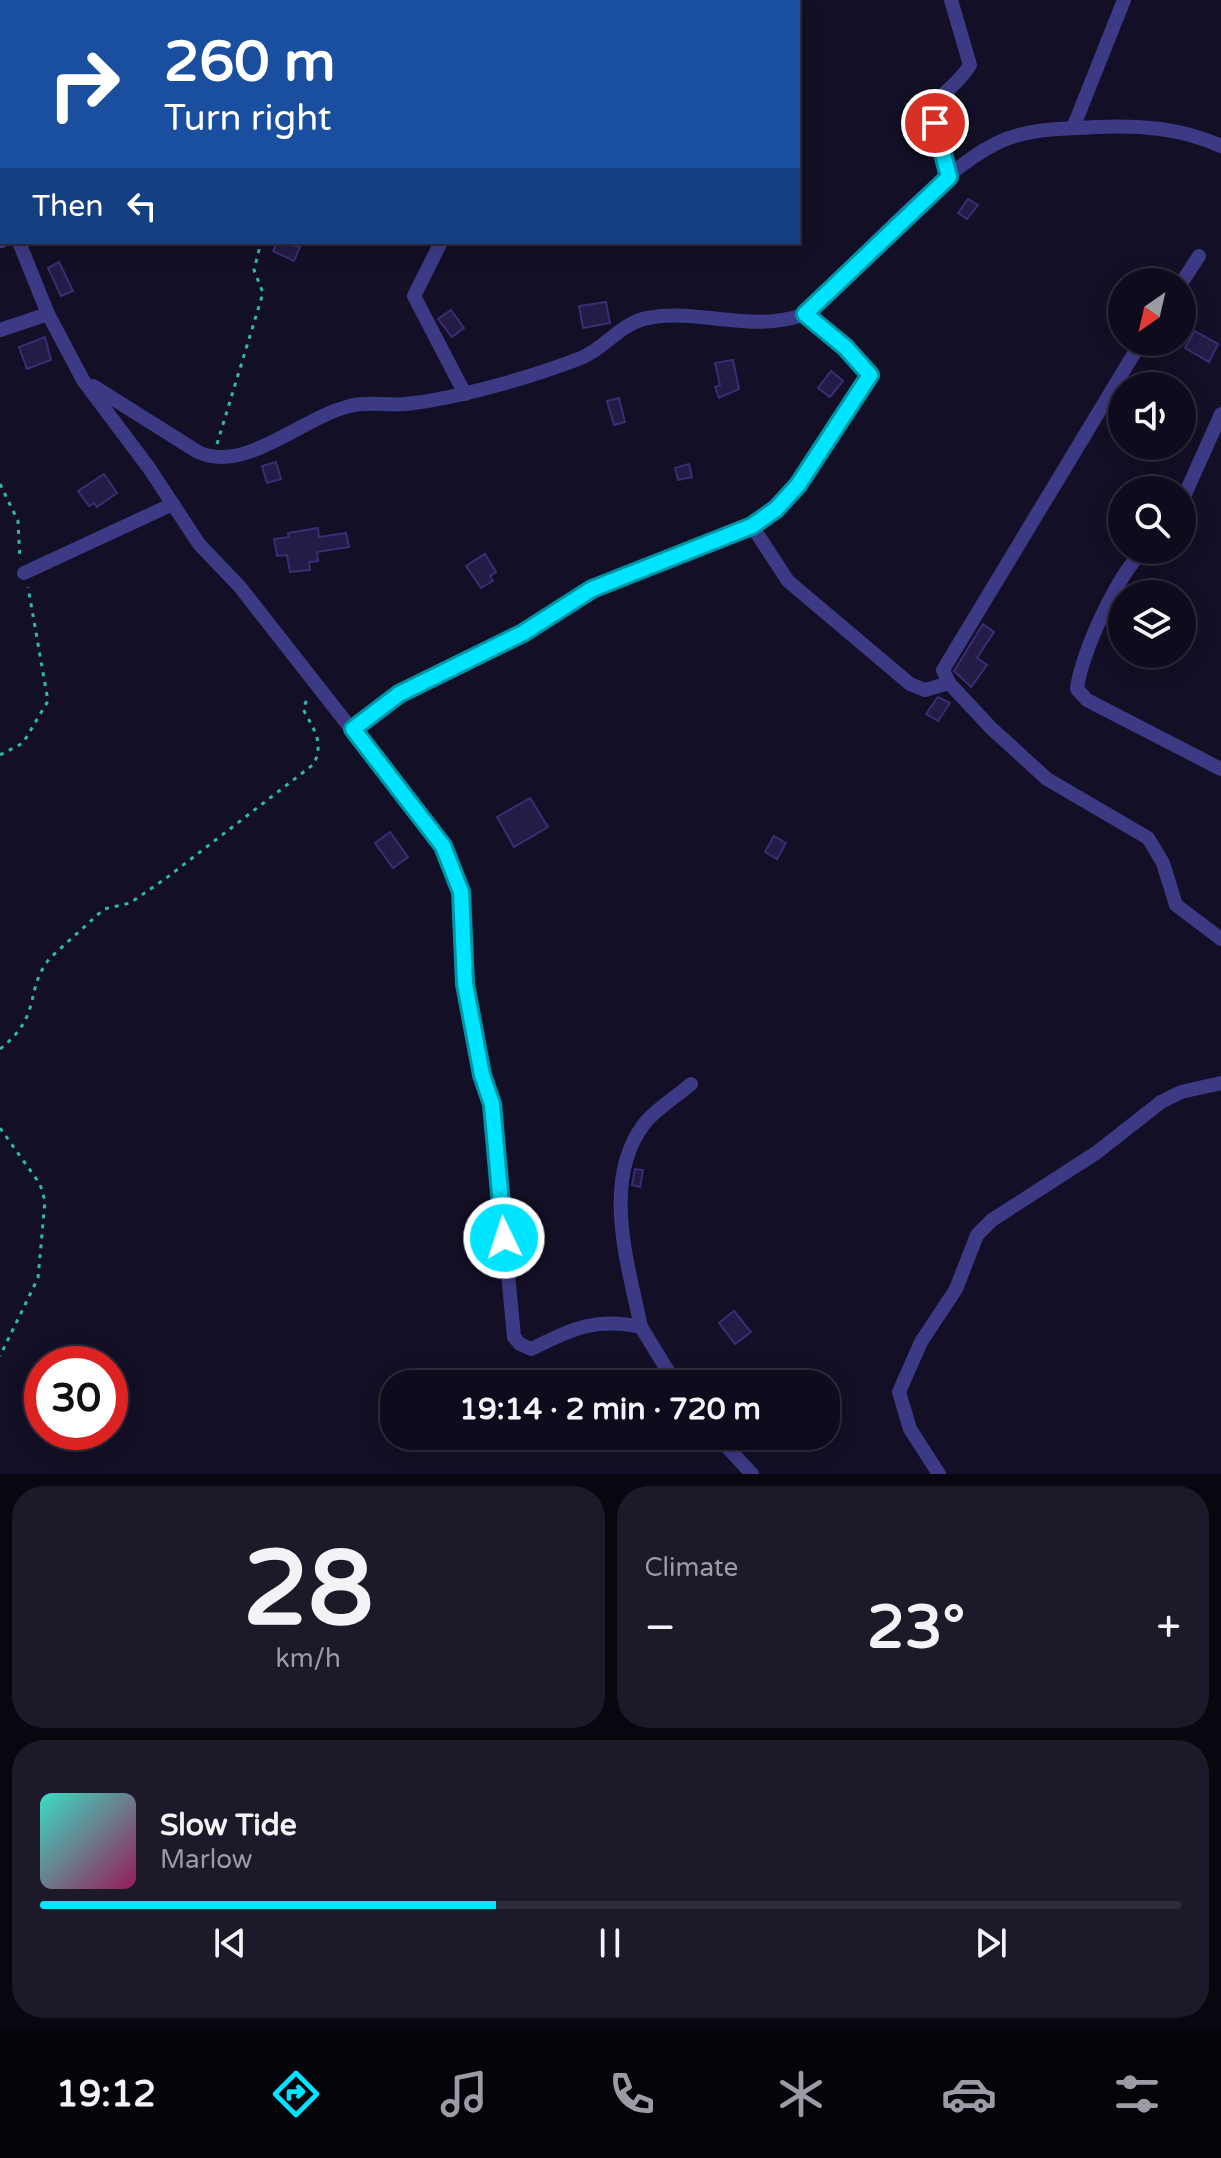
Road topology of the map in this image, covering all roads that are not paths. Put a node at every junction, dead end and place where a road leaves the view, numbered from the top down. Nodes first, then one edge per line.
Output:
1 (951, 0) edge
2 (1124, 0) edge
3 (1073, 128) junction
4 (1221, 146) edge
5 (949, 177) junction
6 (20, 244) edge
7 (440, 244) edge
8 (1199, 256) dead end
9 (1191, 268) edge
10 (48, 314) junction
11 (805, 314) junction
12 (0, 330) edge
13 (1132, 356) edge
14 (83, 380) junction
15 (465, 394) junction
16 (1221, 414) edge
17 (1193, 476) edge
18 (173, 504) junction
19 (752, 526) junction
20 (1132, 564) edge
21 (24, 573) road end
22 (949, 683) junction
23 (353, 729) junction
24 (1221, 769) edge
25 (1221, 939) edge
26 (1221, 1083) edge
27 (691, 1084) dead end
28 (641, 1327) junction
29 (667, 1370) edge
30 (730, 1450) edge
31 (752, 1474) edge
32 (939, 1474) edge

1 - 5 street
2 - 3 street
3 - 4 street
3 - 5 street
5 - 11 street
6 - 10 street
7 - 15 street
8 - 9 street
10 - 12 street
10 - 14 street
11 - 15 street
11 - 19 street
13 - 22 street
14 - 15 street
14 - 18 street
16 - 17 street
18 - 21 street
18 - 23 street
19 - 22 street
19 - 23 street
20 - 24 street
22 - 25 street
23 - 28 street
26 - 32 street
27 - 28 street
28 - 29 street
30 - 31 street

